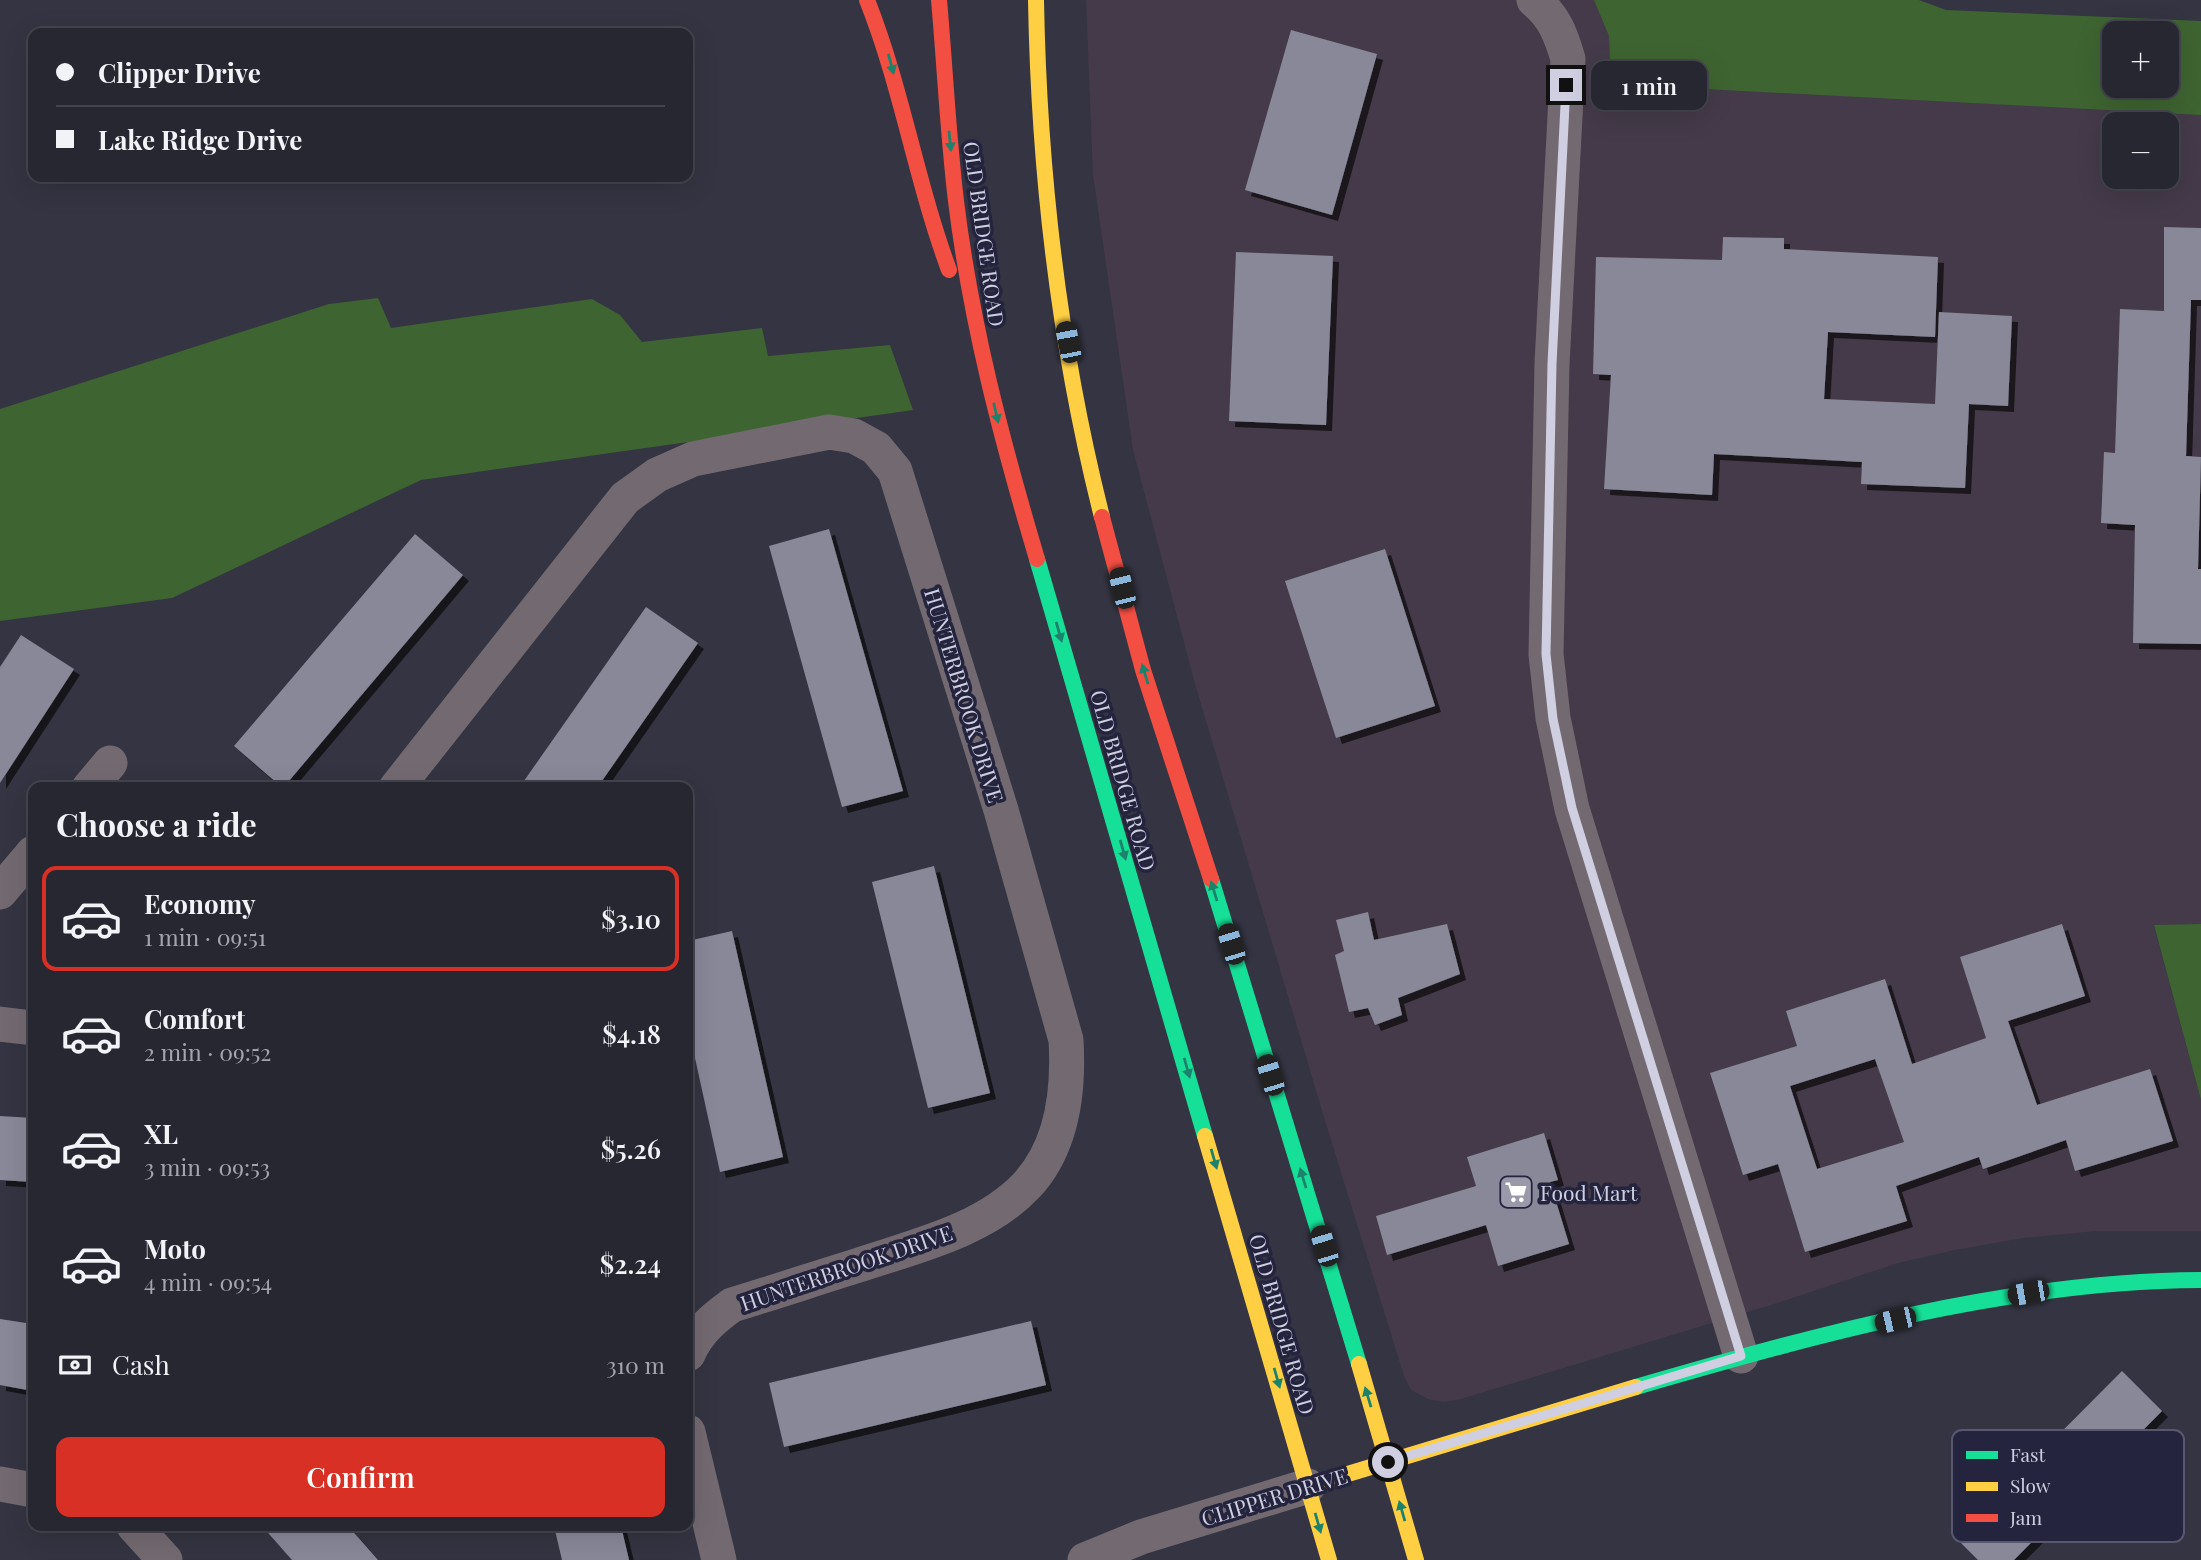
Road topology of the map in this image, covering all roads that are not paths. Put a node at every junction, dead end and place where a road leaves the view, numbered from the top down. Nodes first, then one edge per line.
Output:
1 (867, 0) edge
2 (939, 0) edge
3 (1036, 0) edge
4 (1534, 0) edge
5 (980, 347) junction
6 (401, 782) edge
7 (28, 859) edge
8 (0, 892) edge
9 (0, 1024) edge
10 (28, 1027) edge
11 (2201, 1280) edge
12 (693, 1342) edge
13 (1741, 1356) junction
14 (693, 1453) edge
15 (1388, 1462) junction
16 (0, 1484) edge
17 (1308, 1486) junction
18 (28, 1489) edge
19 (139, 1531) edge
20 (165, 1560) edge
21 (719, 1560) edge
22 (1085, 1560) edge
23 (1329, 1560) edge
24 (1416, 1560) edge

1 -> 5 main road
2 -> 5 main road, OLD BRIDGE ROAD
15 -> 3 main road
4 - 13 street
5 -> 17 main road, OLD BRIDGE ROAD
6 - 12 street, HUNTERBROOK DRIVE
7 - 8 street
9 - 10 street
11 - 13 main road, CLIPPER DRIVE
13 - 15 main road, CLIPPER DRIVE
14 - 21 street
15 - 17 main road, CLIPPER DRIVE
24 -> 15 main road
16 - 18 street
17 - 22 street, CLIPPER DRIVE
17 -> 23 main road, OLD BRIDGE ROAD
19 - 20 street

